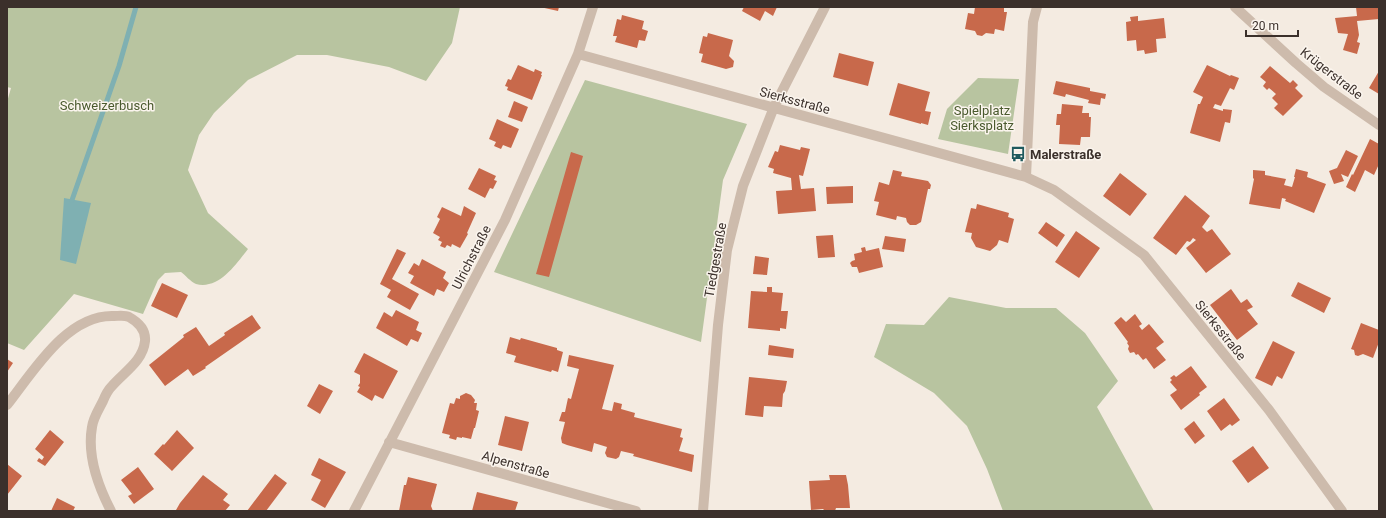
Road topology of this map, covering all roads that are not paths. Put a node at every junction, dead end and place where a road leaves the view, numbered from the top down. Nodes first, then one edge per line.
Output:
1 (593, 7) edge
2 (825, 7) edge
3 (1037, 7) edge
4 (1236, 7) edge
5 (578, 54) junction
6 (774, 107) junction
7 (1379, 125) edge
8 (1026, 178) junction
9 (7, 405) edge
10 (389, 442) junction
11 (110, 511) edge
12 (354, 511) edge
13 (636, 511) edge
14 (703, 511) edge
15 (1342, 511) edge

1 - 5 street, Ulrichstraße
2 - 6 street, Tiedgestraße
3 - 8 street
4 - 7 street, Krügerstraße
5 - 6 street, Sierksstraße
5 - 10 street, Ulrichstraße
6 - 8 street, Sierksstraße
6 - 14 street, Tiedgestraße
8 - 15 street, Sierksstraße
9 - 11 street
10 - 12 street, Ulrichstraße
10 - 13 street, Alpenstraße

